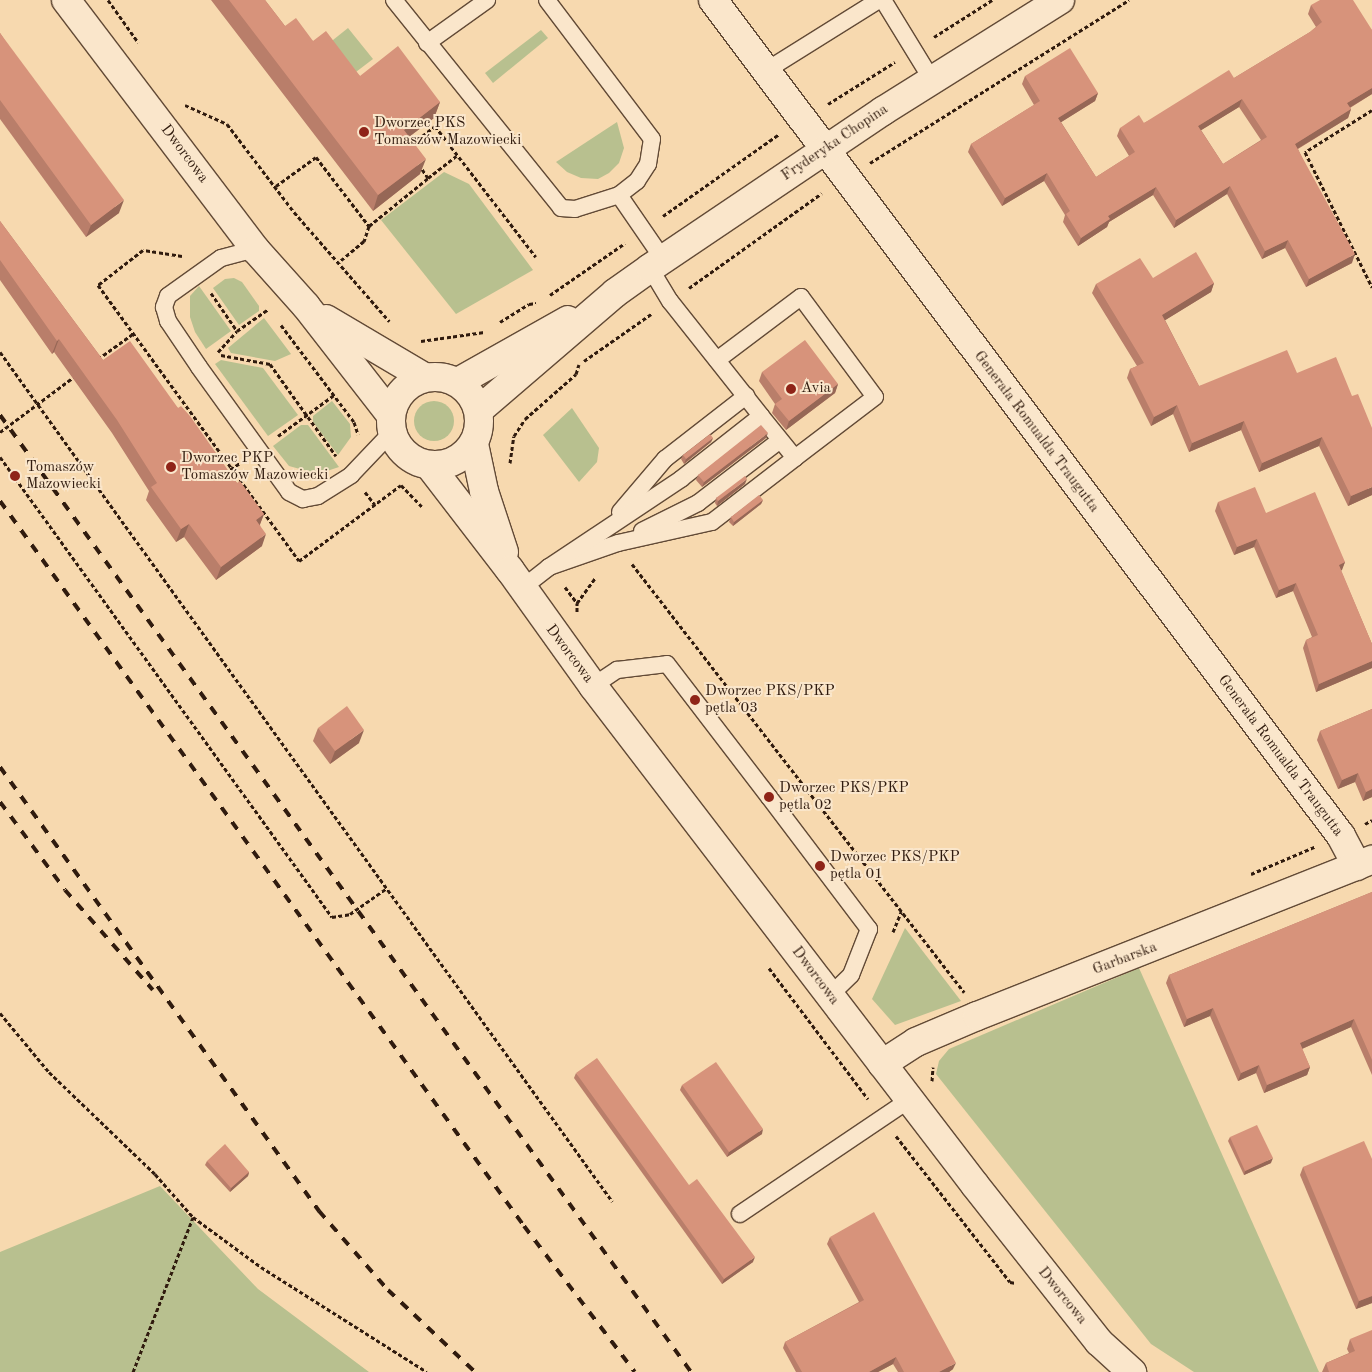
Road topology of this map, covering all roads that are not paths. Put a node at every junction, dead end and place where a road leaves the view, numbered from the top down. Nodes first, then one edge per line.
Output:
1 (394, 0) edge
2 (487, 0) edge
3 (547, 0) edge
4 (713, 0) edge
5 (879, 0) edge
6 (883, 0) edge
7 (1060, 0) edge
8 (69, 1) edge
9 (427, 43) junction
10 (767, 70) junction
11 (932, 80) junction
12 (824, 151) junction
13 (619, 195) junction
14 (255, 249) junction
15 (656, 263) junction
16 (615, 293) junction
17 (306, 306) junction
18 (718, 360) junction
19 (424, 378) junction
20 (458, 382) junction
21 (746, 396) junction
22 (479, 410) junction
23 (761, 416) junction
24 (392, 423) junction
25 (780, 440) junction
26 (474, 444) junction
27 (795, 458) junction
28 (429, 465) junction
29 (607, 527) junction
30 (622, 550) junction
31 (549, 567) junction
32 (516, 579) junction
33 (593, 686) junction
34 (1364, 863) edge
35 (830, 995) junction
36 (882, 1064) junction
37 (909, 1100) junction
38 (740, 1214) dead end
39 (1132, 1372) edge

1 - 9 lane
2 - 9 lane
3 - 13 lane
4 - 10 street, Generała Romualda Traugutta
5 - 10 lane
6 - 11 lane
7 - 11 street, Fryderyka Chopina
8 - 14 street, Dworcowa
9 - 13 lane
10 - 12 street, Generała Romualda Traugutta
11 - 12 street, Fryderyka Chopina
12 - 15 street, Fryderyka Chopina
12 - 34 street, Generała Romualda Traugutta
13 - 15 lane
14 - 17 street, Dworcowa
14 - 24 lane
15 - 16 street, Fryderyka Chopina
15 - 18 lane
16 - 20 street, Fryderyka Chopina
16 - 22 street, Fryderyka Chopina
17 - 19 street, Dworcowa
17 - 24 street, Dworcowa
18 - 21 lane
18 - 27 lane
19 - 20 street
19 - 24 street
20 - 22 street
21 - 23 lane
21 - 29 lane
22 - 26 street
23 - 25 lane
23 - 29 lane
24 - 28 street
25 - 27 lane
25 - 30 lane
26 - 28 street
26 - 32 street, Dworcowa
27 - 30 lane
28 - 32 street, Dworcowa
29 - 31 lane
30 - 31 lane
31 - 32 lane
32 - 33 street, Dworcowa
33 - 35 street, Dworcowa
33 - 35 lane
34 - 36 street, Garbarska
35 - 36 street, Dworcowa
36 - 37 street, Dworcowa
37 - 38 lane
37 - 39 street, Dworcowa

